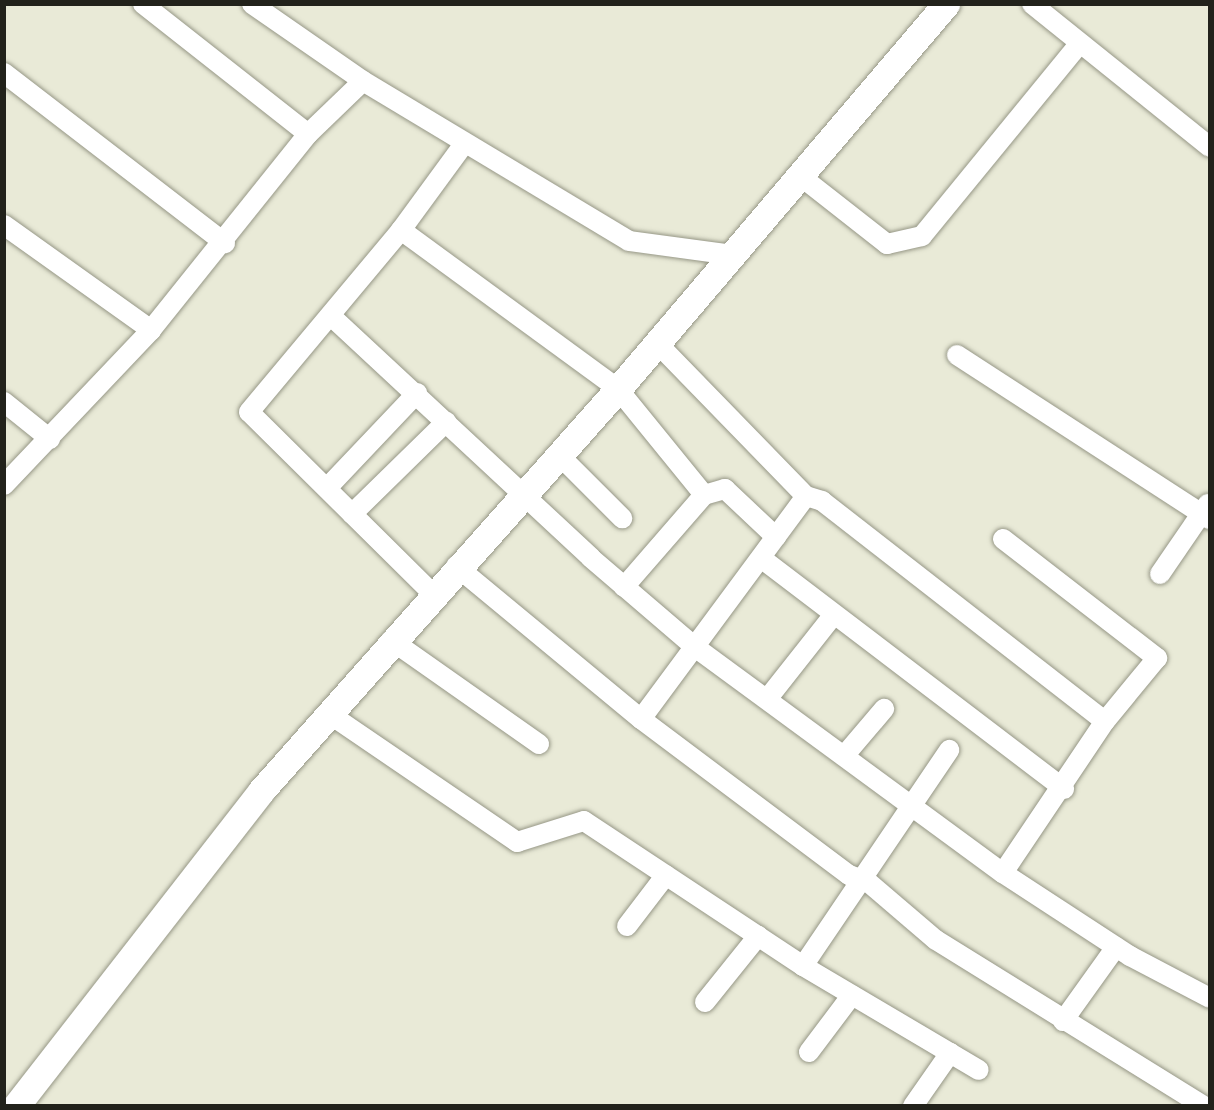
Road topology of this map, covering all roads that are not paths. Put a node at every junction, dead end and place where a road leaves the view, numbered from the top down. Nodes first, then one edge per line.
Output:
1 (143, 4) edge
2 (252, 4) edge
3 (946, 4) edge
4 (1032, 4) edge
5 (1080, 43) junction
6 (4, 73) edge
7 (363, 81) junction
8 (308, 134) junction
9 (464, 144) junction
10 (1209, 147) edge
11 (799, 175) junction
12 (4, 225) edge
13 (401, 230) junction
14 (225, 243) junction
15 (732, 255) junction
16 (331, 316) junction
17 (151, 330) junction
18 (657, 343) junction
19 (957, 355) dead end
20 (618, 389) junction
21 (417, 393) junction
22 (4, 402) edge
23 (446, 422) junction
24 (50, 439) junction
25 (558, 454) junction
26 (4, 485) edge
27 (327, 488) junction
28 (521, 494) junction
29 (704, 495) junction
30 (806, 496) junction
31 (1207, 512) edge
32 (352, 514) junction
33 (622, 518) dead end
34 (776, 537) junction
35 (1003, 539) dead end
36 (761, 558) junction
37 (456, 566) junction
38 (1160, 574) dead end
39 (624, 587) junction
40 (432, 593) junction
41 (832, 617) junction
42 (391, 640) junction
43 (695, 646) junction
44 (768, 698) junction
45 (884, 709) dead end
46 (328, 713) junction
47 (641, 719) junction
48 (1105, 721) junction
49 (539, 744) dead end
50 (949, 750) dead end
51 (844, 756) junction
52 (1064, 789) junction
53 (910, 807) junction
54 (1003, 873) junction
55 (666, 875) junction
56 (861, 880) junction
57 (627, 927) dead end
58 (758, 936) junction
59 (1116, 947) junction
60 (803, 966) junction
61 (852, 995) junction
62 (1209, 999) edge
63 (705, 1002) dead end
64 (1064, 1021) junction
65 (809, 1052) dead end
66 (950, 1053) junction
67 (979, 1070) dead end
68 (16, 1106) edge
69 (913, 1106) edge
70 (1204, 1106) edge

1 - 8 street
2 - 7 street
3 - 11 street
4 - 5 street
5 - 10 street
5 - 11 street
6 - 14 street
7 - 8 street
7 - 9 street
8 - 14 street
9 - 13 street
9 - 15 street
11 - 15 street
12 - 17 street
13 - 16 street
13 - 20 street
14 - 17 street
15 - 18 street
16 - 21 street
16 - 27 street
17 - 24 street
18 - 20 street
18 - 30 street
19 - 31 street
20 - 25 street
20 - 29 street
21 - 23 street
21 - 27 street
22 - 24 street
23 - 28 street
23 - 32 street
24 - 26 street
25 - 28 street
25 - 33 street
27 - 32 street
28 - 37 street
28 - 39 street
29 - 34 street
29 - 39 street
30 - 34 street
30 - 48 street
31 - 38 street
32 - 40 street
34 - 36 street
35 - 48 street
36 - 41 street
36 - 43 street
37 - 40 street
37 - 47 street
39 - 43 street
40 - 42 street
41 - 44 street
41 - 52 street
42 - 46 street
42 - 49 street
43 - 44 street
43 - 47 street
44 - 51 street
45 - 51 street
46 - 55 street
46 - 68 street
47 - 56 street
48 - 52 street
50 - 53 street
51 - 53 street
52 - 54 street
53 - 54 street
53 - 56 street
54 - 59 street
55 - 57 street
55 - 58 street
56 - 60 street
56 - 64 street
58 - 60 street
58 - 63 street
59 - 62 street
59 - 64 street
60 - 61 street
61 - 65 street
61 - 66 street
64 - 70 street
66 - 67 street
66 - 69 street

